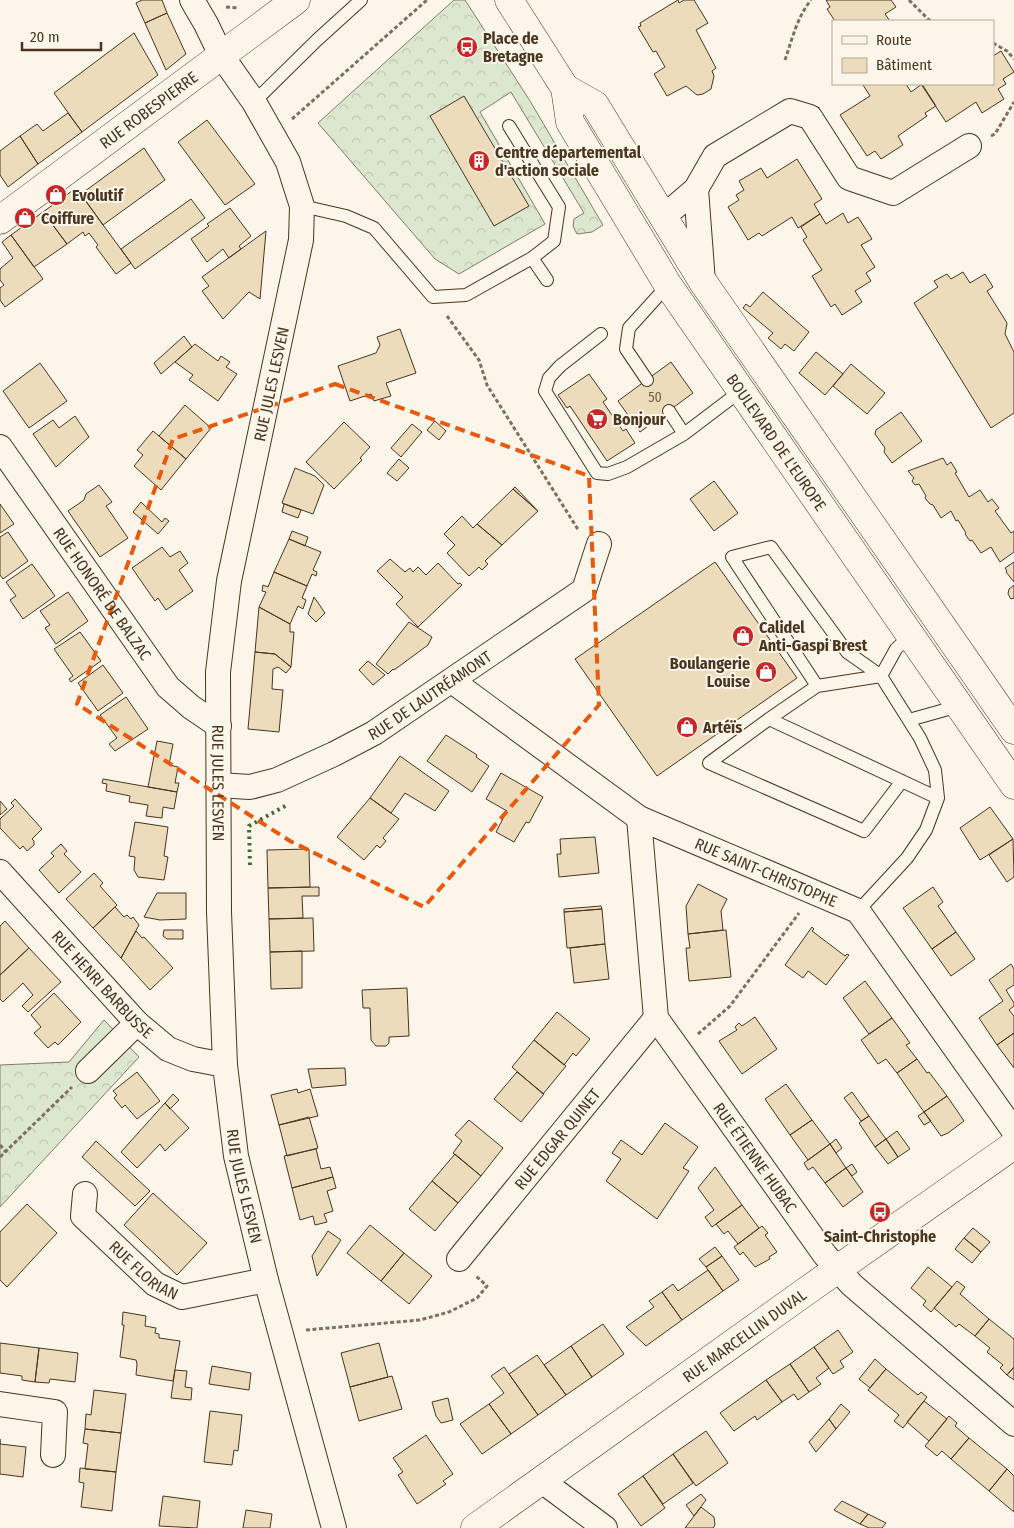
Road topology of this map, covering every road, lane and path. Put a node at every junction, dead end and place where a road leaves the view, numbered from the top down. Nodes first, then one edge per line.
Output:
1 (192, 0) edge
2 (296, 0) edge
3 (361, 0) edge
4 (426, 0) edge
5 (509, 0) edge
6 (811, 0) edge
7 (909, 0) edge
8 (222, 8) dead end
9 (242, 8) dead end
10 (928, 20) edge
11 (994, 44) edge
12 (222, 55) junction
13 (1014, 59) edge
14 (785, 60) dead end
15 (565, 88) junction
16 (254, 102) junction
17 (1014, 102) edge
18 (509, 126) dead end
19 (270, 128) junction
20 (969, 146) joint
21 (696, 188) junction
22 (302, 206) junction
23 (661, 214) junction
24 (0, 220) edge
25 (532, 258) junction
26 (547, 280) dead end
27 (703, 282) junction
28 (668, 285) junction
29 (433, 297) junction
30 (601, 334) dead end
31 (647, 380) dead end
32 (742, 390) junction
33 (669, 411) dead end
34 (684, 434) junction
35 (0, 447) edge
36 (599, 544) joint
37 (911, 635) junction
38 (881, 676) junction
39 (452, 681) junction
40 (817, 686) junction
41 (958, 706) junction
42 (769, 718) junction
43 (909, 720) junction
44 (219, 726) junction
45 (1014, 730) edge
46 (902, 781) junction
47 (218, 785) junction
48 (1014, 785) edge
49 (938, 798) junction
50 (639, 818) junction
51 (0, 872) edge
52 (814, 892) junction
53 (858, 911) junction
54 (656, 1018) junction
55 (137, 1023) junction
56 (678, 1049) junction
57 (225, 1065) junction
58 (88, 1071) joint
59 (1014, 1131) edge
60 (1014, 1144) edge
61 (0, 1146) edge
62 (5, 1151) junction
63 (0, 1157) edge
64 (85, 1194) dead end
65 (459, 1259) joint
66 (838, 1269) junction
67 (266, 1280) junction
68 (281, 1332) junction
69 (0, 1404) edge
70 (1014, 1424) edge
71 (53, 1454) dead end
72 (542, 1481) junction
73 (334, 1528) edge
74 (475, 1528) edge
75 (605, 1528) edge

1 - 12 street, RUE JULES LESVEN
2 - 12 main road, RUE ROBESPIERRE
3 - 16 lane
4 - 19 path
5 - 15 main road, BOULEVARD DE L'EUROPE
6 - 14 path
7 - 10 path
8 - 9 path
11 - 13 path
12 - 16 street, RUE JULES LESVEN
12 - 24 main road, RUE ROBESPIERRE
15 - 23 main road, BOULEVARD DE L'EUROPE
15 - 28 main road, BOULEVARD DE L'EUROPE
16 - 19 street, RUE JULES LESVEN
17 - 20 path
18 - 25 lane
19 - 22 street, RUE JULES LESVEN
20 - 21 street
21 - 23 street
21 - 27 street
22 - 29 lane
22 - 44 street, RUE JULES LESVEN
23 - 27 main road, BOULEVARD DE L'EUROPE
25 - 26 lane
25 - 29 lane
27 - 45 main road, BOULEVARD DE L'EUROPE
28 - 31 lane
28 - 32 main road, BOULEVARD DE L'EUROPE
29 - 36 path
30 - 34 lane
32 - 34 lane
32 - 37 main road, BOULEVARD DE L'EUROPE
33 - 34 lane
35 - 44 street, RUE HONORÉ DE BALZAC
36 - 39 street, RUE DE LAUTRÉAMONT
37 - 38 lane
37 - 41 main road, BOULEVARD DE L'EUROPE
38 - 40 lane
38 - 40 lane
38 - 43 lane
39 - 47 street, RUE DE LAUTRÉAMONT
39 - 50 street, RUE SAINT-CHRISTOPHE
40 - 42 lane
41 - 43 lane
41 - 48 main road, BOULEVARD DE L'EUROPE
42 - 46 lane
42 - 46 lane
43 - 49 lane
44 - 47 street, RUE JULES LESVEN
46 - 49 lane
47 - 57 street, RUE JULES LESVEN
49 - 53 lane
50 - 52 street, RUE SAINT-CHRISTOPHE
50 - 54 street
51 - 55 street, RUE HENRI BARBUSSE
52 - 53 street, RUE SAINT-CHRISTOPHE
52 - 56 path
53 - 59 street, RUE SAINT-CHRISTOPHE
54 - 56 street, RUE ÉTIENNE HUBAC
54 - 65 street, RUE EDGAR QUINET
55 - 57 street, RUE HENRI BARBUSSE
55 - 58 street
56 - 66 street, RUE ÉTIENNE HUBAC
57 - 67 street, RUE JULES LESVEN
58 - 62 path
60 - 66 main road, RUE MARCELLIN DUVAL
61 - 62 path
62 - 63 path
64 - 67 street, RUE FLORIAN
65 - 68 path
66 - 70 street, RUE ÉTIENNE HUBAC
66 - 72 main road, RUE MARCELLIN DUVAL
67 - 68 street, RUE JULES LESVEN
68 - 73 street, RUE JULES LESVEN
69 - 71 street
72 - 74 main road, RUE MARCELLIN DUVAL
72 - 75 street

